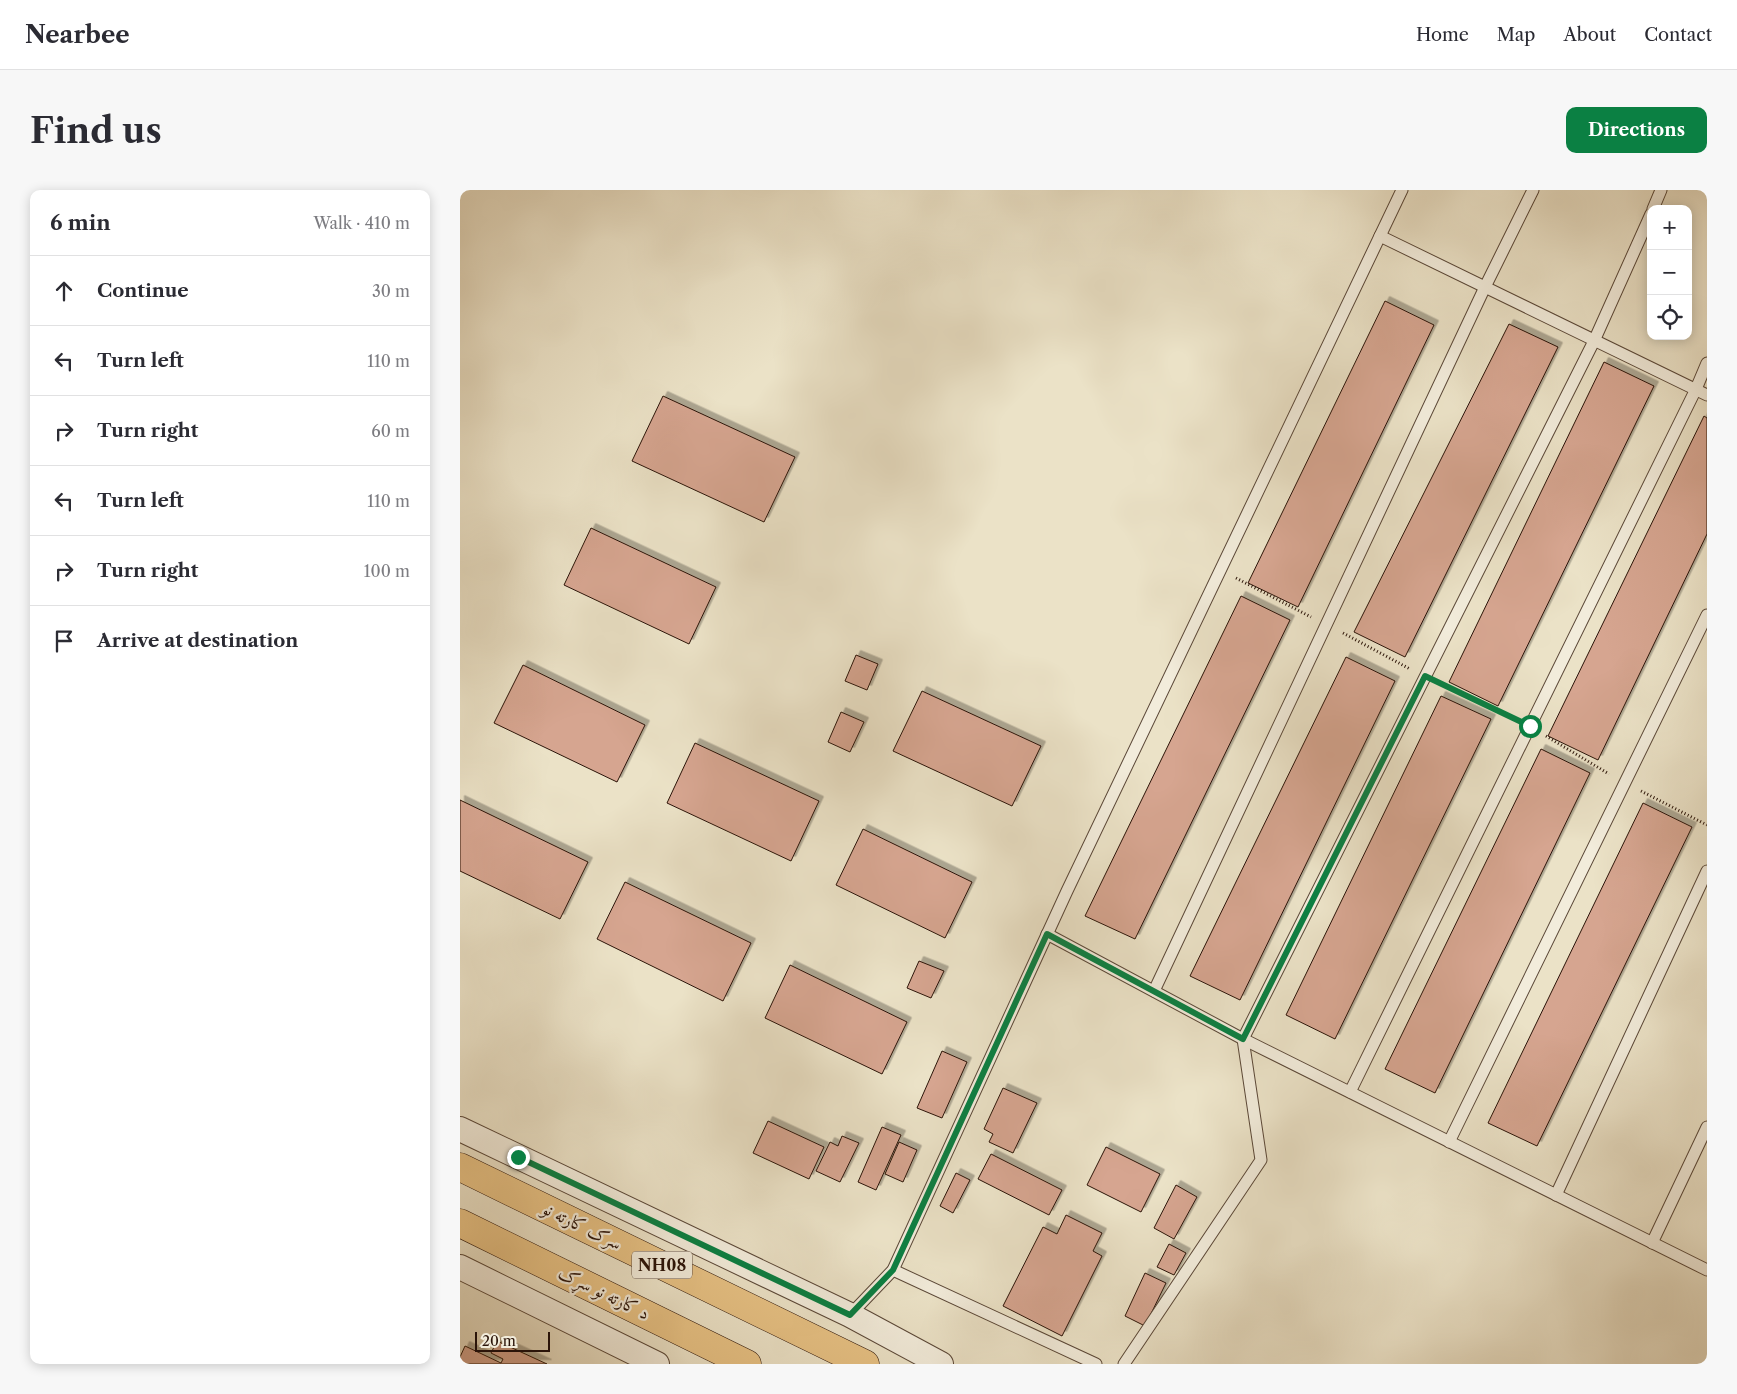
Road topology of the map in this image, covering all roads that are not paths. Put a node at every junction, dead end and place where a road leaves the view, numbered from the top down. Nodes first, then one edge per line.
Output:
1 (1402, 190) edge
2 (1533, 190) edge
3 (1661, 190) edge
4 (1655, 205) edge
5 (1647, 223) edge
6 (1380, 236) junction
7 (1485, 287) junction
8 (1594, 340) junction
9 (1707, 363) edge
10 (1696, 390) junction
11 (1707, 395) edge
12 (1707, 615) edge
13 (1707, 871) edge
14 (1047, 934) junction
15 (1154, 991) junction
16 (1243, 1039) junction
17 (1350, 1092) junction
18 (1707, 1126) edge
19 (460, 1129) edge
20 (1449, 1142) junction
21 (460, 1167) edge
22 (1556, 1195) junction
23 (460, 1223) edge
24 (1652, 1243) junction
25 (460, 1268) edge
26 (893, 1270) junction
27 (1707, 1270) edge
28 (850, 1315) junction
29 (657, 1364) edge
30 (747, 1364) edge
31 (865, 1364) edge
32 (941, 1364) edge
33 (1096, 1364) edge
34 (1124, 1364) edge

1 - 6 lane
2 - 7 lane
3 - 4 lane
5 - 8 lane
6 - 7 lane
6 - 14 lane
7 - 8 lane
7 - 15 lane
8 - 10 lane
8 - 16 lane
9 - 10 lane
10 - 11 lane
10 - 17 lane
12 - 20 lane
13 - 22 lane
14 - 15 lane
14 - 26 lane
15 - 16 lane
16 - 17 lane
16 - 34 lane
17 - 20 lane
18 - 24 lane
19 - 28 street
20 - 22 lane
21 - 31 highway, سرک کارته نو / NH08
22 - 24 lane
23 - 30 highway, د کارته نو سړک / NH08
24 - 27 lane
25 - 29 street
26 - 28 lane
26 - 33 lane
28 - 32 street

